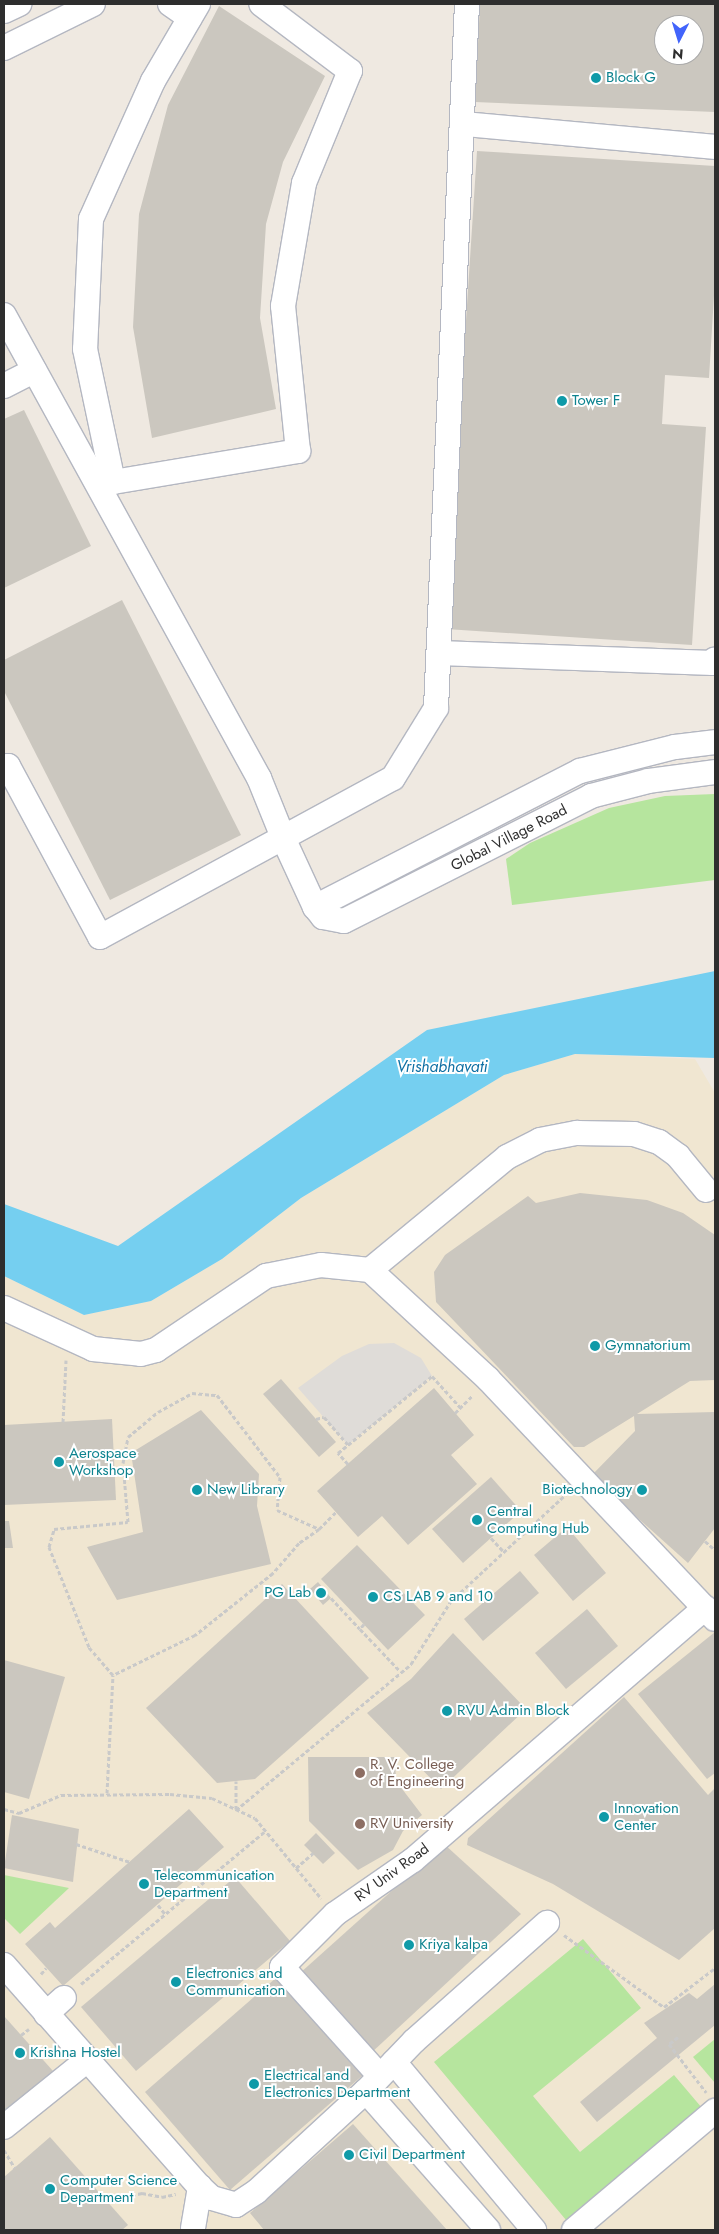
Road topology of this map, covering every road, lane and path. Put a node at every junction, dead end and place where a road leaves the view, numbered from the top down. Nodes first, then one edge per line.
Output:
1 (19, 4) edge
2 (93, 4) edge
3 (170, 4) edge
4 (261, 4) edge
5 (467, 4) edge
6 (4, 11) edge
7 (194, 11) edge
8 (4, 48) edge
9 (464, 124) junction
10 (715, 147) edge
11 (4, 315) edge
12 (34, 371) junction
13 (4, 386) edge
14 (438, 653) junction
15 (715, 659) edge
16 (715, 742) edge
17 (4, 769) edge
18 (715, 772) edge
19 (284, 840) junction
20 (315, 907) junction
21 (706, 1190) dead end
22 (370, 1270) junction
23 (6, 1312) edge
24 (68, 1334) junction
25 (455, 1413) dead end
26 (316, 1419) dead end
27 (64, 1422) dead end
28 (348, 1445) junction
29 (348, 1464) dead end
30 (582, 1478) junction
31 (336, 1512) dead end
32 (319, 1529) junction
33 (491, 1538) dead end
34 (705, 1541) dead end
35 (715, 1550) edge
36 (504, 1552) junction
37 (332, 1598) dead end
38 (710, 1613) edge
39 (364, 1624) dead end
40 (360, 1629) junction
41 (401, 1672) junction
42 (114, 1675) junction
43 (236, 1781) dead end
44 (107, 1793) junction
45 (4, 1809) edge
46 (236, 1810) junction
47 (265, 1831) junction
48 (76, 1844) dead end
49 (313, 1853) dead end
50 (130, 1862) dead end
51 (296, 1868) junction
52 (320, 1896) dead end
53 (158, 1905) dead end
54 (165, 1914) junction
55 (547, 1923) joint
56 (4, 1965) edge
57 (715, 1968) edge
58 (64, 1998) joint
59 (46, 2014) junction
60 (678, 2037) dead end
61 (86, 2060) junction
62 (380, 2076) junction
63 (713, 2104) edge
64 (4, 2128) edge
65 (4, 2150) edge
66 (15, 2168) dead end
67 (200, 2187) junction
68 (106, 2200) dead end
69 (193, 2228) dead end
70 (488, 2230) edge
71 (534, 2230) edge
72 (574, 2230) edge

1 - 6 street
2 - 8 street
3 - 7 street
4 - 7 street
5 - 9 street
9 - 10 street
9 - 14 street
11 - 12 street
12 - 13 street
12 - 19 street
14 - 15 street
14 - 19 street
16 - 20 street, Global Village Road
17 - 19 street
18 - 20 street, Global Village Road
19 - 20 street
21 - 22 street
22 - 24 street
22 - 30 street
23 - 24 street
24 - 27 path
25 - 28 path
26 - 28 path
28 - 29 path
30 - 36 path
30 - 38 street
31 - 32 path
32 - 42 path
32 - 42 path
33 - 36 path
34 - 35 path
36 - 41 path
37 - 40 path
38 - 62 street, RV Univ Road
39 - 40 path
40 - 41 path
41 - 46 path
42 - 44 path
43 - 46 path
44 - 45 path
44 - 46 path
46 - 47 path
47 - 51 path
47 - 54 path
48 - 50 path
49 - 51 path
51 - 52 path
53 - 54 path
54 - 58 path
55 - 57 path
55 - 62 street
56 - 59 street
58 - 59 street
59 - 61 street
60 - 63 path
61 - 64 street
61 - 67 street
62 - 67 street
62 - 70 street
62 - 71 street
63 - 72 street
65 - 66 path
67 - 68 path
67 - 69 street

